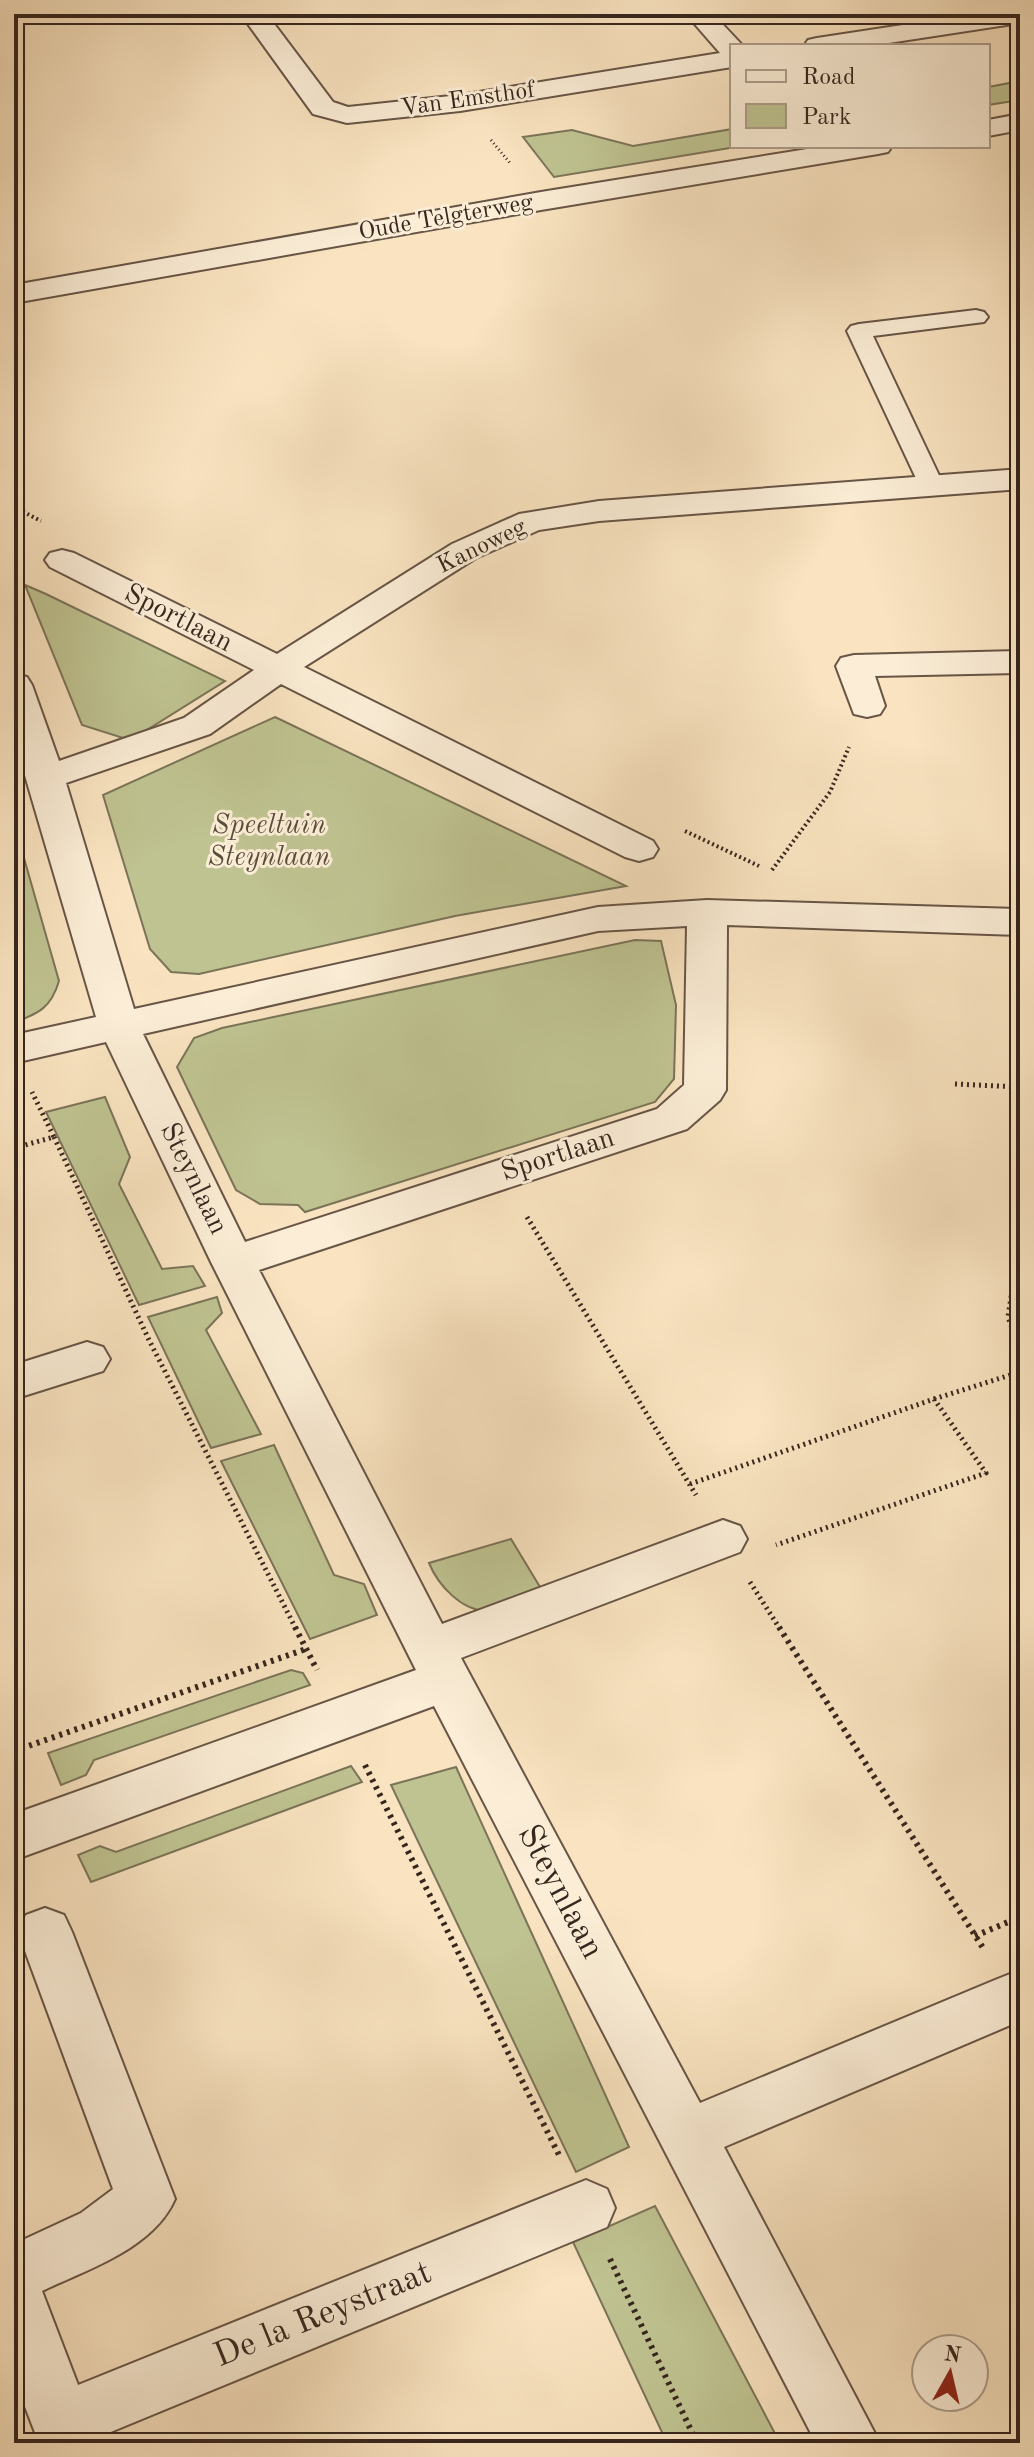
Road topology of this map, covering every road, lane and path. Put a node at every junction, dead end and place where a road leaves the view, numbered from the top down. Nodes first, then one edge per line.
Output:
1 (272, 14) edge
2 (699, 14) edge
3 (1020, 15) edge
4 (838, 44) edge
5 (730, 48) edge
6 (730, 59) edge
7 (460, 103) junction
8 (1020, 122) edge
9 (990, 128) edge
10 (866, 148) edge
11 (541, 201) junction
12 (14, 294) edge
13 (976, 317) dead end
14 (1020, 479) edge
15 (931, 486) junction
16 (62, 560) dead end
17 (1020, 662) edge
18 (279, 669) junction
19 (14, 685) edge
20 (867, 706) joint
21 (46, 778) junction
22 (639, 849) dead end
23 (707, 912) junction
24 (761, 914) junction
25 (1020, 922) edge
26 (118, 1024) junction
27 (21, 1066) edge
28 (955, 1084) dead end
29 (1020, 1087) edge
30 (54, 1137) junction
31 (14, 1148) edge
32 (501, 1175) junction
33 (233, 1262) junction
34 (1013, 1284) dead end
35 (1020, 1350) edge
36 (87, 1359) dead end
37 (1020, 1372) edge
38 (14, 1382) edge
39 (934, 1399) junction
40 (690, 1484) junction
41 (729, 1549) junction
42 (306, 1649) junction
43 (439, 1664) junction
44 (342, 1718) junction
45 (14, 1751) edge
46 (14, 1837) edge
47 (1020, 1917) edge
48 (45, 1932) dead end
49 (975, 1936) junction
50 (1015, 1997) joint
51 (688, 2135) junction
52 (586, 2208) junction
53 (14, 2274) edge
54 (14, 2296) edge
55 (64, 2432) edge
56 (697, 2443) edge
57 (849, 2443) edge

1 - 7 street, Van Emsthof
2 - 5 street
3 - 4 street
6 - 7 street, Van Emsthof
7 - 11 path
8 - 9 street
10 - 11 street, Oude Telgterweg
11 - 12 street, Oude Telgterweg
13 - 15 lane
14 - 15 street, Kanoweg
15 - 18 street, Kanoweg
16 - 18 street, Sportlaan
17 - 20 street
18 - 21 street, Kanoweg
18 - 22 street, Sportlaan
19 - 21 street, Steynlaan
20 - 24 path
21 - 26 street, Steynlaan
23 - 24 street
23 - 26 street
23 - 32 street, Sportlaan
24 - 25 street
26 - 27 street
26 - 33 street, Steynlaan
27 - 30 path
28 - 29 path
30 - 31 path
30 - 42 path
32 - 33 street, Sportlaan
32 - 40 path
33 - 43 street, Steynlaan
34 - 35 path
36 - 38 street
37 - 39 path
39 - 40 path
39 - 41 path
40 - 41 path
41 - 43 street
41 - 49 path
42 - 44 path
42 - 45 path
43 - 44 street
43 - 51 street, Steynlaan
44 - 46 street
44 - 52 path
47 - 49 path
48 - 53 street
49 - 50 path
50 - 51 street
51 - 57 street, Steynlaan
52 - 55 street, De la Reystraat
52 - 56 path
54 - 55 street, De la Reystraat

